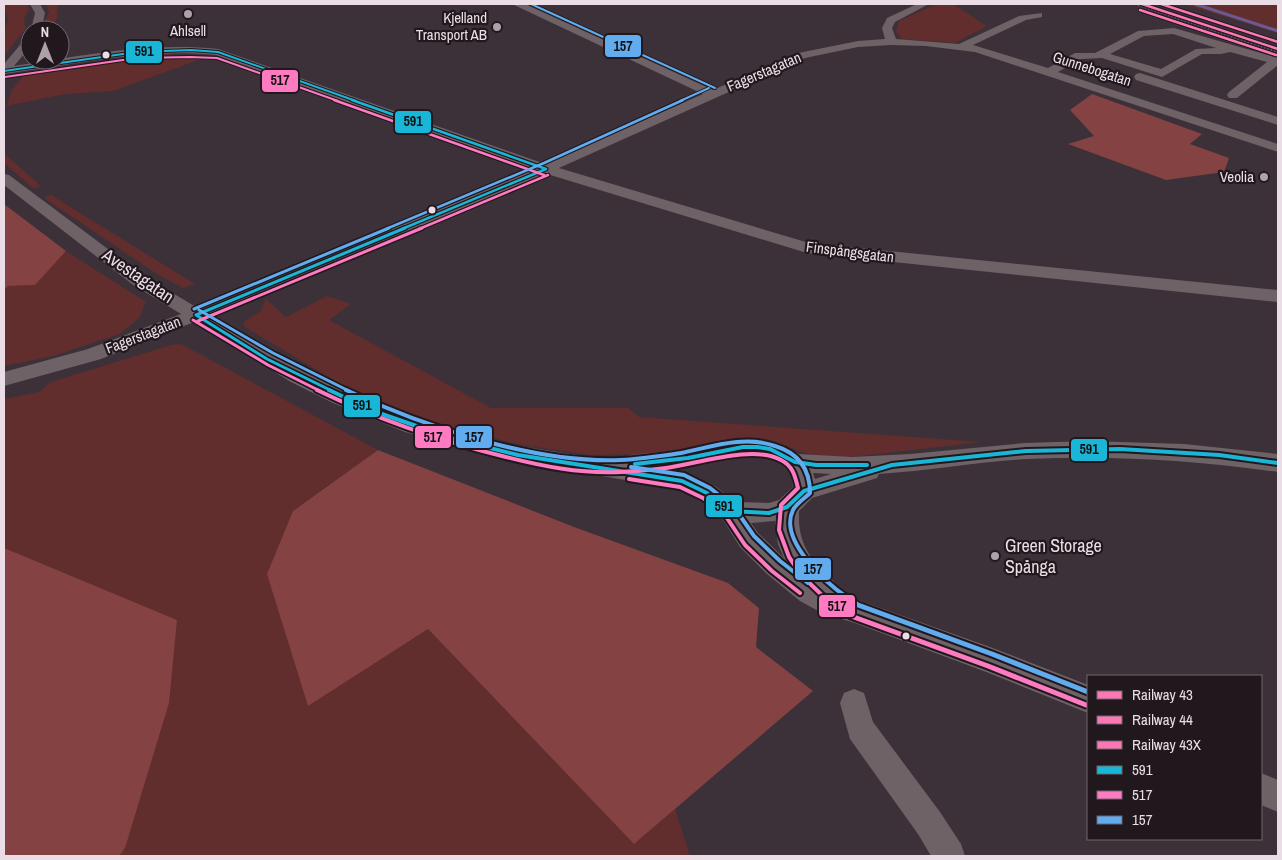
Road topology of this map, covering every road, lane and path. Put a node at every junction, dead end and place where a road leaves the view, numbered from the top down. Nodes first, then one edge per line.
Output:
1 (35, 4) edge
2 (517, 4) edge
3 (924, 4) edge
4 (1038, 15) dead end
5 (38, 20) edge
6 (891, 42) junction
7 (963, 46) junction
8 (1229, 48) junction
9 (20, 52) edge
10 (1100, 54) junction
11 (1076, 57) junction
12 (1277, 61) edge
13 (4, 71) edge
14 (1050, 72) junction
15 (1162, 72) junction
16 (712, 94) junction
17 (1233, 95) junction
18 (1278, 109) edge
19 (1278, 121) edge
20 (1278, 147) edge
21 (546, 169) junction
22 (4, 178) edge
23 (1278, 296) edge
24 (196, 315) junction
25 (4, 379) edge
26 (716, 451) junction
27 (795, 462) junction
28 (1278, 463) edge
29 (892, 465) junction
30 (590, 466) junction
31 (707, 492) junction
32 (796, 499) junction
33 (730, 511) junction
34 (855, 611) junction
35 (1087, 699) edge
36 (854, 703) dead end
37 (1262, 789) edge
38 (1278, 798) edge
39 (949, 856) edge

1 - 5 street
2 - 16 street
3 - 6 street
4 - 7 street
6 - 7 street, Gunnebogatan
6 - 16 street, Fagerstagatan
7 - 14 street, Gunnebogatan
8 - 10 street
8 - 12 street
8 - 15 street
9 - 13 street
10 - 11 street
10 - 15 street
11 - 14 street
11 - 19 street
12 - 17 street
13 - 21 street, Finspångsgatan
14 - 20 street, Gunnebogatan
15 - 17 street
16 - 21 street, Fagerstagatan
17 - 18 street
21 - 23 street, Finspångsgatan
21 - 24 street, Fagerstagatan
22 - 24 street, Avestagatan
24 - 25 street, Fagerstagatan
24 - 30 street, Avestagatan
26 - 27 street, Avestagatan
26 - 30 street, Avestagatan
26 - 31 street
27 - 29 street
27 - 32 street, Avestagatan
28 - 29 street
29 - 32 street
30 - 31 street, Avestagatan
31 - 33 street, Avestagatan
32 - 33 street
32 - 34 street, Avestagatan
33 - 34 street, Avestagatan
34 - 35 street, Avestagatan
36 - 39 street
37 - 38 street

